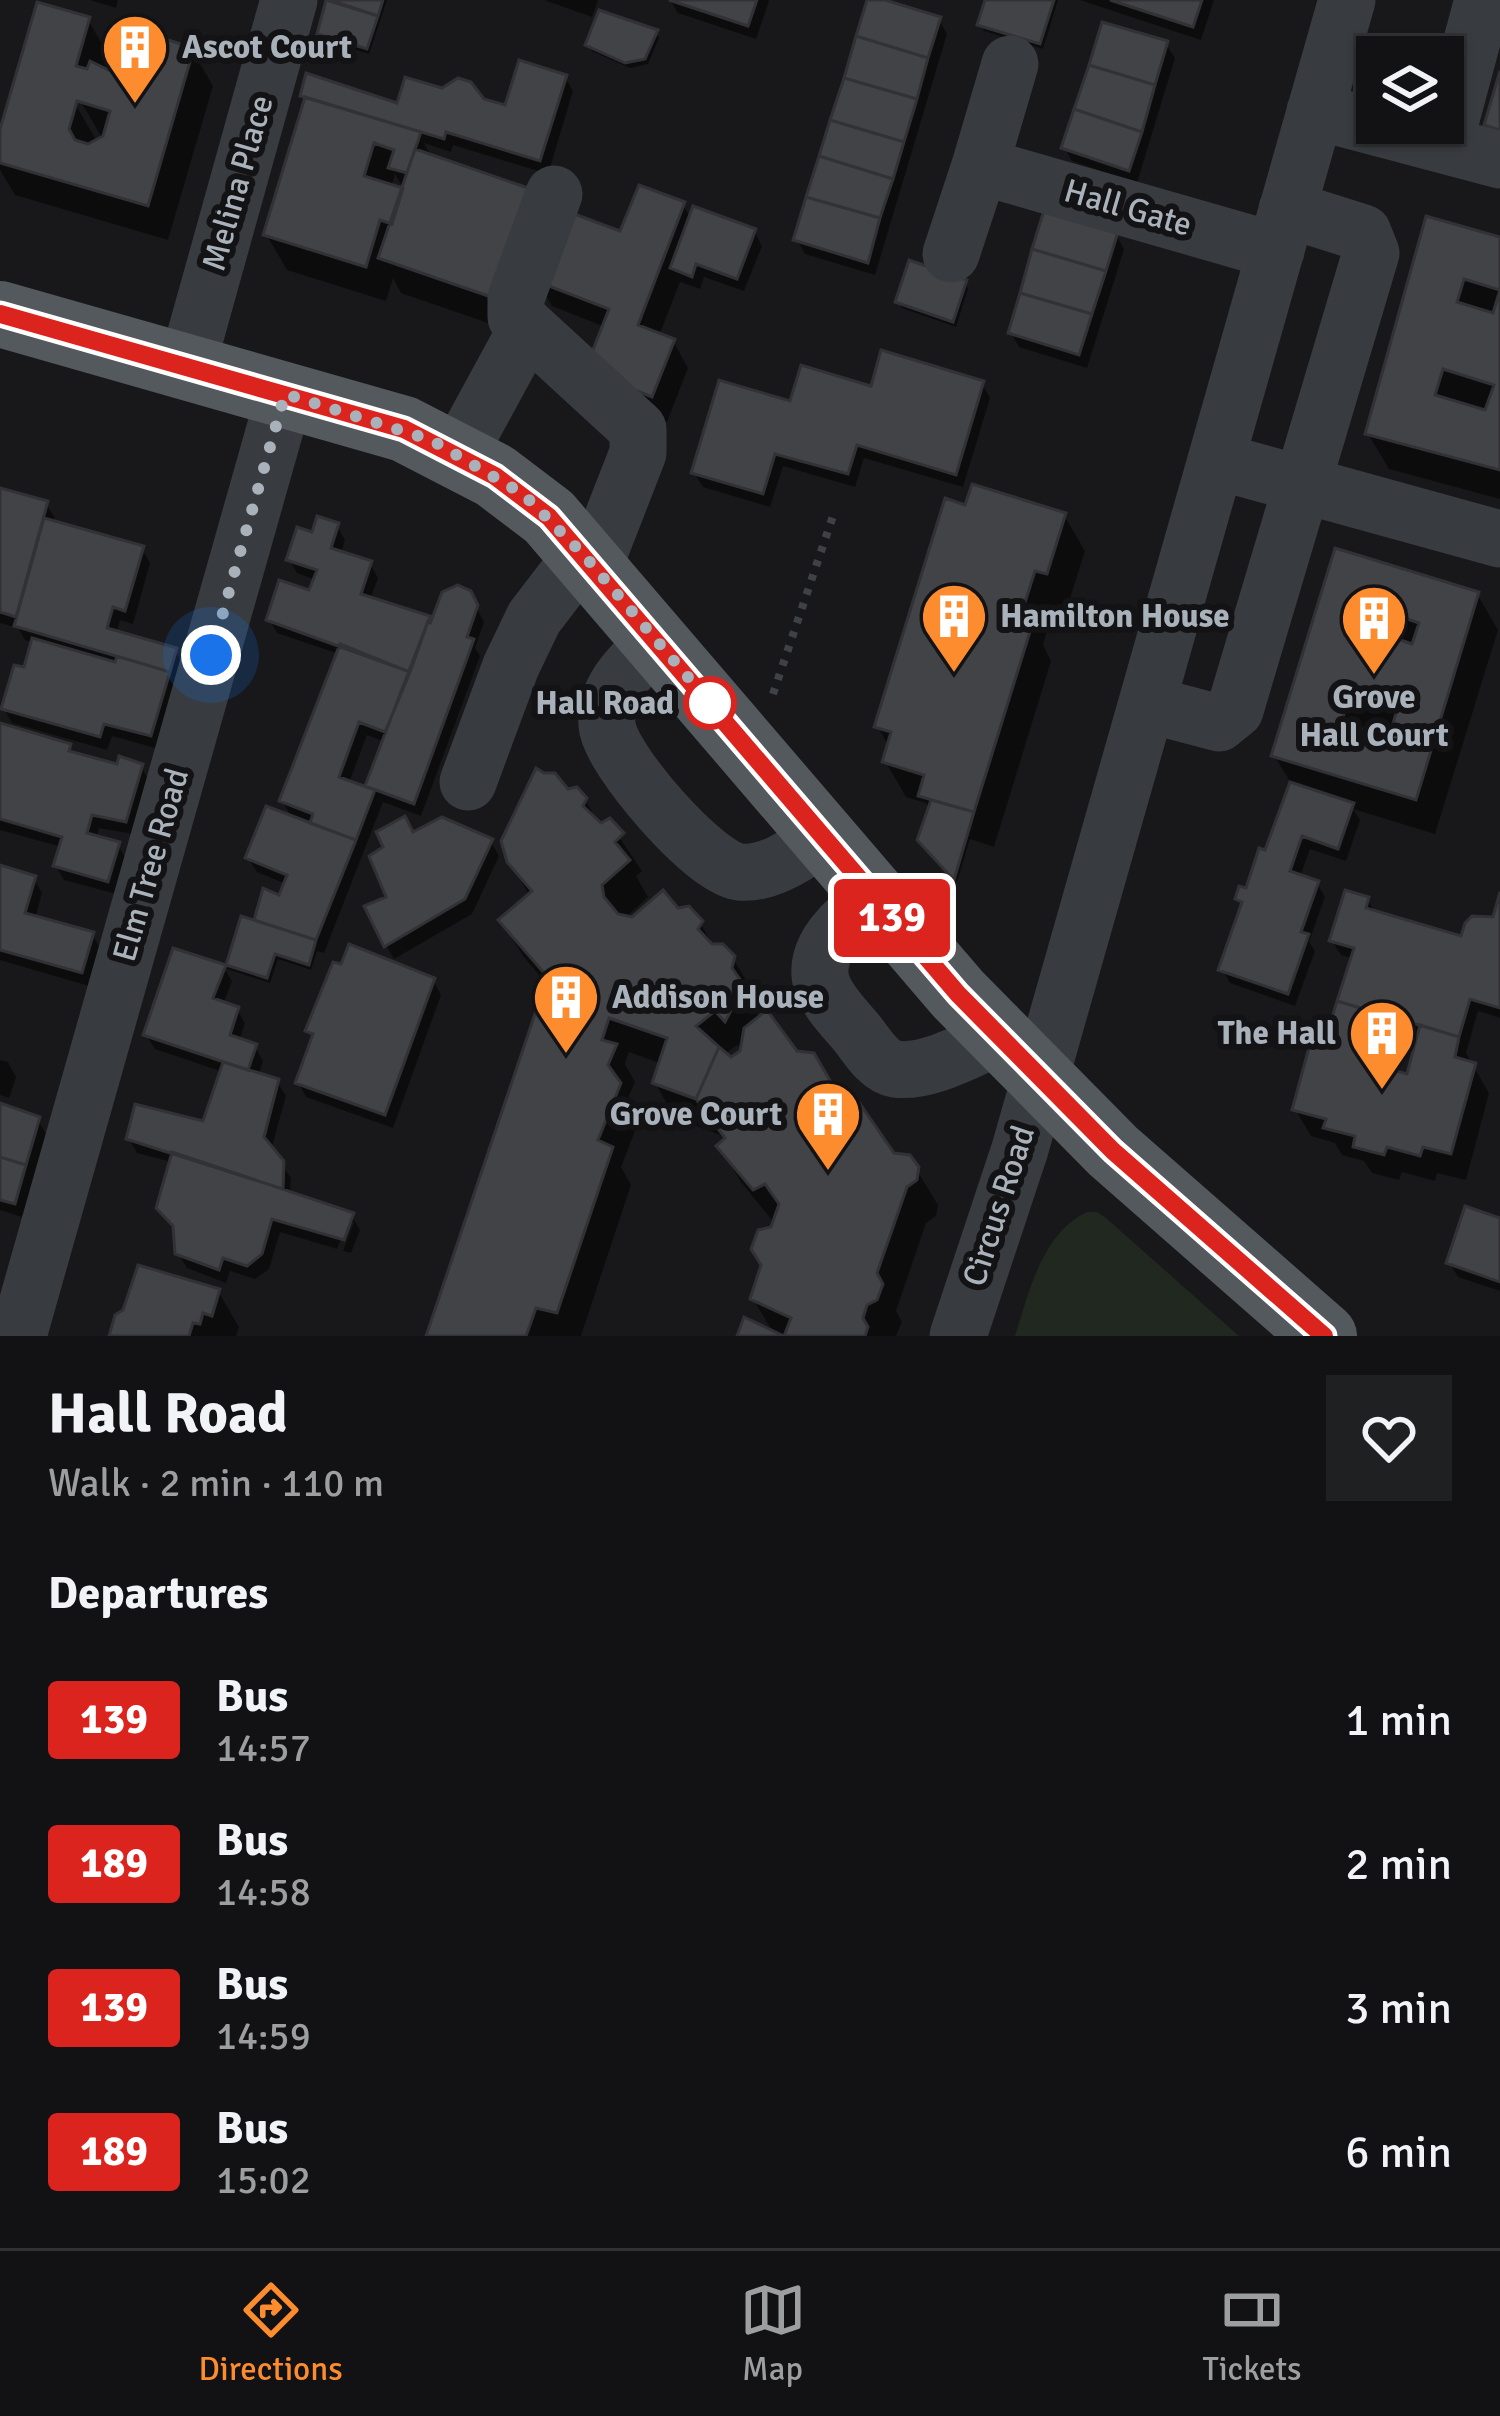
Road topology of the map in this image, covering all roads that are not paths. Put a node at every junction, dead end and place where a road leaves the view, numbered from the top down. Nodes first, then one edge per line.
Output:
1 (289, 0) edge
2 (1347, 0) edge
3 (1483, 0) edge
4 (1010, 64) dead end
5 (1316, 111) junction
6 (1444, 146) junction
7 (1500, 160) edge
8 (980, 166) junction
9 (554, 194) dead end
10 (1282, 230) junction
11 (951, 254) dead end
12 (0, 314) edge
13 (526, 329) junction
14 (188, 366) junction
15 (285, 394) junction
16 (458, 454) junction
17 (1217, 461) junction
18 (1301, 484) junction
19 (1500, 538) edge
20 (588, 560) junction
21 (656, 640) junction
22 (1147, 704) junction
23 (468, 782) dead end
24 (824, 838) junction
25 (876, 898) junction
26 (1019, 1056) junction
27 (14, 1321) edge
28 (958, 1336) edge
29 (1324, 1336) edge

1 - 14 street, Melina Place
2 - 5 street
3 - 6 street
4 - 8 street
5 - 6 street
5 - 10 street
6 - 7 street
8 - 10 street, Hall Gate
8 - 11 street
9 - 13 street
10 - 17 street
10 - 18 street, Hall Gate
12 - 14 main road
13 - 16 street
13 - 20 street
14 - 15 main road
15 - 16 main road
15 - 27 street, Elm Tree Road
16 - 20 main road
17 - 18 street
17 - 22 street
18 - 19 street
18 - 22 street
20 - 21 main road
20 - 23 street
21 - 24 main road
21 - 24 street
22 - 26 street
24 - 25 main road
25 - 26 main road
25 - 26 street
26 - 28 street, Circus Road
26 - 29 main road

